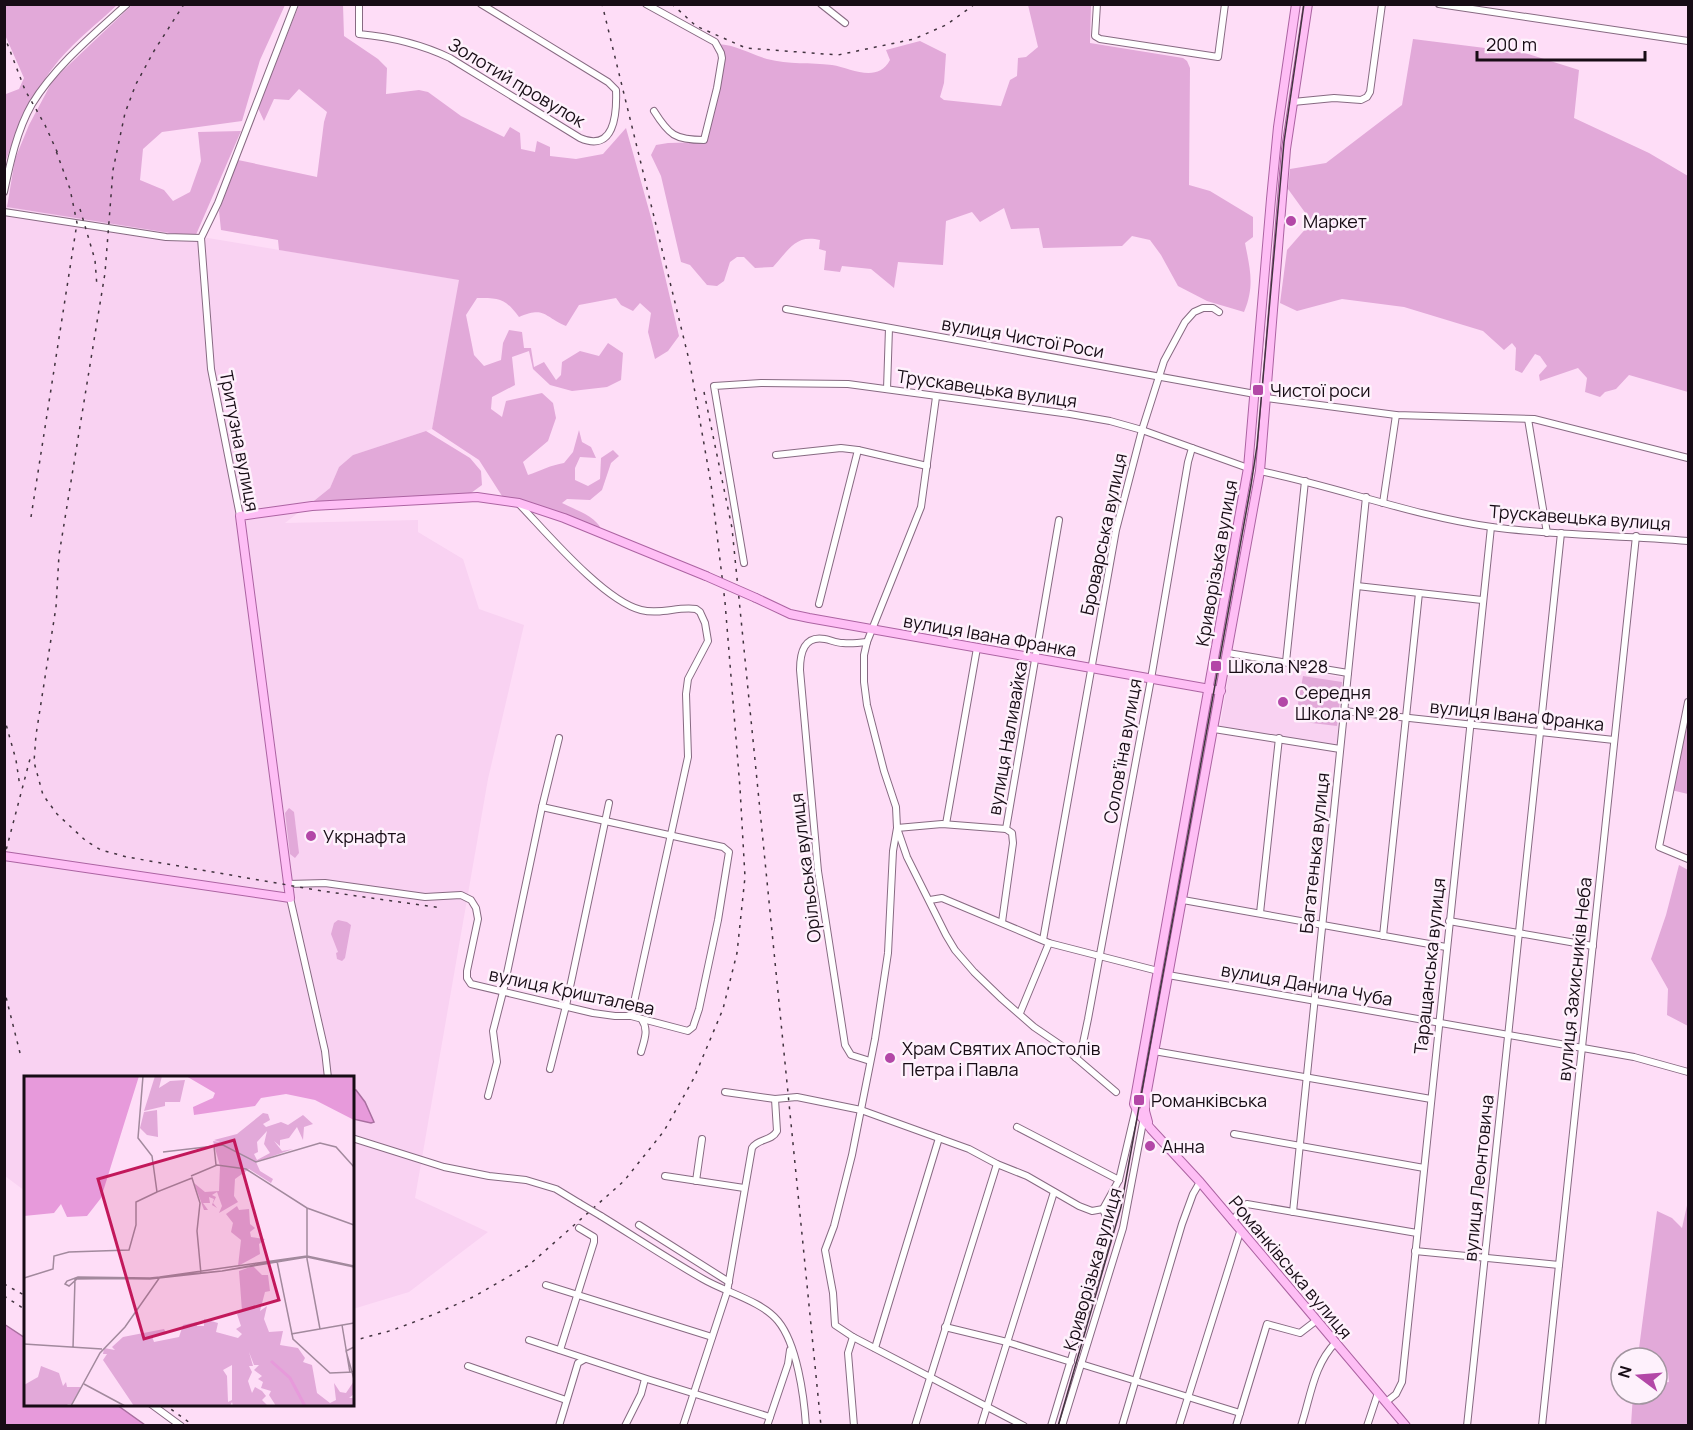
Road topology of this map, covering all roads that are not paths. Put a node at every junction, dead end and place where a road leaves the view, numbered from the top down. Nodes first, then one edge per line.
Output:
1 (127, 4) edge
2 (295, 4) edge
3 (359, 4) edge
4 (481, 4) edge
5 (646, 4) edge
6 (821, 4) edge
7 (1097, 4) edge
8 (1225, 4) edge
9 (1296, 4) edge
10 (1308, 4) edge
11 (1382, 4) edge
12 (1439, 4) edge
13 (845, 23) dead end
14 (1689, 41) edge
15 (1293, 102) junction
16 (654, 111) dead end
17 (4, 192) edge
18 (4, 212) edge
19 (201, 238) junction
20 (786, 309) dead end
21 (1219, 312) dead end
22 (889, 328) junction
23 (1158, 377) junction
24 (887, 389) junction
25 (1255, 394) junction
26 (936, 397) junction
27 (1266, 398) junction
28 (1396, 415) junction
29 (1528, 419) junction
30 (1142, 430) junction
31 (1192, 448) junction
32 (858, 450) junction
33 (776, 455) dead end
34 (1689, 458) edge
35 (927, 466) junction
36 (1248, 468) junction
37 (1260, 471) junction
38 (1305, 481) junction
39 (1366, 497) junction
40 (519, 503) junction
41 (1383, 503) junction
42 (240, 516) junction
43 (1059, 520) dead end
44 (1491, 527) junction
45 (1547, 533) junction
46 (1561, 533) junction
47 (1636, 536) junction
48 (1689, 541) edge
49 (744, 563) dead end
50 (1357, 586) junction
51 (1419, 593) junction
52 (1482, 600) junction
53 (819, 604) dead end
54 (872, 629) junction
55 (867, 642) junction
56 (977, 648) junction
57 (1227, 653) junction
58 (1035, 659) junction
59 (1286, 662) junction
60 (1091, 669) junction
61 (1348, 673) junction
62 (1151, 678) junction
63 (1209, 689) junction
64 (1221, 691) junction
65 (1689, 702) edge
66 (1344, 711) junction
67 (1406, 718) junction
68 (1469, 725) junction
69 (1214, 729) junction
70 (1540, 732) junction
71 (559, 738) dead end
72 (1279, 738) junction
73 (1614, 740) junction
74 (1340, 749) junction
75 (609, 802) dead end
76 (542, 807) junction
77 (605, 821) junction
78 (946, 824) junction
79 (897, 828) junction
80 (1006, 830) junction
81 (670, 836) junction
82 (4, 856) edge
83 (1689, 859) edge
84 (288, 884) junction
85 (290, 898) junction
86 (930, 900) junction
87 (1183, 900) junction
88 (1260, 913) junction
89 (1449, 921) junction
90 (1002, 922) junction
91 (1322, 925) junction
92 (1519, 933) junction
93 (1383, 936) junction
94 (1046, 942) junction
95 (1593, 946) junction
96 (1446, 947) junction
97 (1099, 957) junction
98 (1158, 971) junction
99 (1168, 975) junction
100 (503, 992) junction
101 (1314, 1001) junction
102 (566, 1006) junction
103 (1020, 1013) junction
104 (631, 1016) junction
105 (642, 1020) junction
106 (1438, 1023) junction
107 (1508, 1036) junction
108 (1582, 1049) junction
109 (1154, 1051) junction
110 (641, 1052) dead end
111 (1076, 1058) junction
112 (870, 1061) junction
113 (550, 1069) dead end
114 (1688, 1072) edge
115 (328, 1076) edge
116 (1306, 1077) junction
117 (725, 1092) dead end
118 (1116, 1092) dead end
119 (488, 1096) dead end
120 (775, 1099) junction
121 (1431, 1099) junction
122 (1136, 1108) junction
123 (861, 1110) junction
124 (1144, 1115) junction
125 (1017, 1127) dead end
126 (1234, 1134) dead end
127 (939, 1138) junction
128 (354, 1139) edge
129 (702, 1139) dead end
130 (1300, 1146) junction
131 (997, 1164) junction
132 (1424, 1168) junction
133 (664, 1176) dead end
134 (1119, 1180) junction
135 (696, 1181) junction
136 (1200, 1182) junction
137 (744, 1188) junction
138 (1054, 1192) junction
139 (1102, 1209) junction
140 (1293, 1212) junction
141 (1232, 1221) junction
142 (639, 1225) dead end
143 (579, 1228) dead end
144 (1240, 1232) junction
145 (1417, 1233) junction
146 (1415, 1251) junction
147 (1485, 1258) junction
148 (1559, 1265) junction
149 (729, 1282) junction
150 (546, 1286) dead end
151 (727, 1292) junction
152 (578, 1296) junction
153 (1317, 1320) junction
154 (945, 1327) junction
155 (712, 1337) junction
156 (854, 1337) junction
157 (529, 1340) dead end
158 (1007, 1342) junction
159 (1336, 1342) junction
160 (791, 1346) junction
161 (875, 1348) junction
162 (560, 1350) junction
163 (580, 1359) junction
164 (1071, 1362) junction
165 (1081, 1364) junction
166 (468, 1366) dead end
167 (930, 1376) junction
168 (645, 1378) junction
169 (1136, 1381) junction
170 (1378, 1393) junction
171 (693, 1394) junction
172 (1187, 1397) junction
173 (566, 1400) junction
174 (1386, 1402) junction
175 (154, 1406) edge
176 (987, 1406) junction
177 (1240, 1413) junction
178 (770, 1417) junction
179 (181, 1425) edge
180 (560, 1425) edge
181 (625, 1425) edge
182 (684, 1425) edge
183 (767, 1425) edge
184 (806, 1425) edge
185 (854, 1425) edge
186 (915, 1425) edge
187 (981, 1425) edge
188 (1024, 1425) edge
189 (1051, 1425) edge
190 (1062, 1425) edge
191 (1122, 1425) edge
192 (1179, 1425) edge
193 (1236, 1425) edge
194 (1301, 1425) edge
195 (1367, 1425) edge
196 (1406, 1425) edge
197 (1467, 1425) edge
198 (1542, 1425) edge

1 - 17 street
2 - 19 street
3 - 4 street, Золотий провулок
5 - 16 street
6 - 13 street
7 - 8 street
9 - 25 main road, Криворізька вулиця
10 - 15 main road, Криворізька вулиця
11 - 15 street
12 - 14 street
15 - 27 main road, Криворізька вулиця
18 - 19 street
19 - 42 street, Тритузна вулиця
20 - 22 street, вулиця Чистої Роси
21 - 23 street, Броварська вулиця
22 - 23 street, вулиця Чистої Роси
22 - 24 street
23 - 25 street, вулиця Чистої Роси
23 - 30 street, Броварська вулиця
24 - 26 street, Трускавецька вулиця
24 - 49 street, Трускавецька вулиця
25 - 36 main road, Криворізька вулиця
26 - 30 street, Трускавецька вулиця
26 - 35 street
27 - 28 street
27 - 37 main road, Криворізька вулиця
28 - 29 street
28 - 41 street
29 - 34 street
29 - 45 street
30 - 31 street, Трускавецька вулиця
30 - 60 street, Броварська вулиця
31 - 36 street, Трускавецька вулиця
31 - 62 street, Соловʼїна вулиця
32 - 33 street
32 - 35 street
32 - 53 street
35 - 54 street
36 - 63 main road, Криворізька вулиця
37 - 38 street, Трускавецька вулиця
37 - 57 main road, Криворізька вулиця
38 - 39 street, Трускавецька вулиця
38 - 59 street
39 - 41 street, Трускавецька вулиця
39 - 50 street, Багатенька вулиця
40 - 42 main road, вулиця Івана Франка
40 - 54 main road, вулиця Івана Франка, bridge
40 - 81 street
41 - 44 street, Трускавецька вулиця
42 - 84 main road, Тритузна вулиця
43 - 58 street, вулиця Наливайка
44 - 45 street, Трускавецька вулиця
44 - 52 street, Таращанська вулиця
45 - 46 street, Трускавецька вулиця
46 - 47 street, Трускавецька вулиця
46 - 70 street, вулиця Леонтовича
47 - 48 street, Трускавецька вулиця
47 - 73 street, вулиця Захисників Неба
50 - 51 street
50 - 61 street, Багатенька вулиця
51 - 52 street
51 - 67 street
52 - 68 street, Таращанська вулиця
54 - 55 street
54 - 56 main road, вулиця Івана Франка
55 - 79 street
55 - 112 street, Орільська вулиця
56 - 58 main road, вулиця Івана Франка
56 - 78 street
57 - 59 street
57 - 64 main road, Криворізька вулиця
58 - 60 main road, вулиця Івана Франка
58 - 80 street, вулиця Наливайка
59 - 61 street
60 - 62 main road, вулиця Івана Франка
60 - 94 street, Броварська вулиця
61 - 66 street, Багатенька вулиця
62 - 63 main road, вулиця Івана Франка
62 - 97 street, Соловʼїна вулиця
63 - 64 main road, вулиця Івана Франка
63 - 98 main road, Криворізька вулиця
64 - 69 main road, Криворізька вулиця
65 - 83 street
66 - 67 street, вулиця Івана Франка
66 - 74 street, Багатенька вулиця
67 - 68 street, вулиця Івана Франка
67 - 93 street
68 - 70 street, вулиця Івана Франка
68 - 89 street, Таращанська вулиця
69 - 72 street
69 - 87 main road, Криворізька вулиця
70 - 73 street, вулиця Івана Франка
70 - 92 street, вулиця Леонтовича
71 - 76 street
72 - 74 street
72 - 88 street
73 - 95 street, вулиця Захисників Неба
74 - 91 street, Багатенька вулиця
75 - 77 street
76 - 77 street
76 - 100 street
77 - 81 street
77 - 102 street
78 - 79 street
78 - 80 street
79 - 86 street
79 - 112 street
80 - 90 street, вулиця Наливайка
81 - 104 street
81 - 105 street, вулиця Кришталева
82 - 85 main road
84 - 85 main road, Тритузна вулиця
84 - 100 street, вулиця Кришталева
85 - 115 street
86 - 90 street
86 - 103 street
87 - 88 street
87 - 99 main road, Криворізька вулиця
88 - 91 street
89 - 92 street
89 - 96 street, Таращанська вулиця
90 - 94 street
91 - 93 street
91 - 101 street, Багатенька вулиця
92 - 95 street
92 - 107 street, вулиця Леонтовича
93 - 96 street
94 - 97 street
94 - 103 street, Броварська вулиця
95 - 108 street, вулиця Захисників Неба
96 - 106 street, Таращанська вулиця
97 - 98 street
97 - 111 street, Соловʼїна вулиця
98 - 122 main road, Криворізька вулиця
99 - 101 street, вулиця Данила Чуба
99 - 109 main road, Криворізька вулиця
100 - 102 street, вулиця Кришталева
100 - 119 street
101 - 106 street, вулиця Данила Чуба
101 - 116 street, Багатенька вулиця
102 - 104 street, вулиця Кришталева
102 - 113 street
103 - 111 street
104 - 105 street, вулиця Кришталева
105 - 110 street
106 - 107 street, вулиця Данила Чуба
106 - 121 street, Таращанська вулиця
107 - 108 street, вулиця Данила Чуба
107 - 147 street, вулиця Леонтовича
108 - 114 street, вулиця Данила Чуба
108 - 148 street, вулиця Захисників Неба
109 - 116 street
109 - 124 main road, Криворізька вулиця
111 - 118 street
112 - 123 street
116 - 121 street
116 - 130 street, Багатенька вулиця
117 - 120 street
120 - 123 street
120 - 137 street
121 - 132 street, Таращанська вулиця
122 - 124 main road
122 - 134 street
123 - 127 street
123 - 156 street
124 - 136 main road, Романківська вулиця
124 - 165 street, Криворізька вулиця
125 - 134 street
126 - 130 street
127 - 131 street
127 - 161 street
128 - 151 street, bridge
129 - 135 street
130 - 132 street
130 - 140 street, Багатенька вулиця
131 - 138 street
131 - 154 street
132 - 145 street, Таращанська вулиця
133 - 135 street
134 - 139 street
135 - 137 street
136 - 141 main road, Романківська вулиця
136 - 169 street
137 - 149 street
138 - 139 street
138 - 158 street
139 - 164 street
140 - 141 street
140 - 145 street
141 - 144 main road, Романківська вулиця
142 - 149 street
143 - 152 street
144 - 153 main road, Романківська вулиця
144 - 172 street
145 - 146 street, Таращанська вулиця
146 - 147 street
146 - 174 street, Таращанська вулиця
147 - 148 street
147 - 197 street, вулиця Леонтовича
148 - 198 street, вулиця Захисників Неба
149 - 151 street
150 - 152 street
151 - 155 street
151 - 160 street
152 - 155 street
152 - 162 street
153 - 159 main road, Романківська вулиця
153 - 177 street
154 - 158 street
154 - 167 street
155 - 171 street
156 - 161 street
156 - 185 street
157 - 162 street
158 - 164 street
158 - 176 street
159 - 170 main road, Романківська вулиця
159 - 194 street
160 - 178 street
160 - 184 street
161 - 167 street
162 - 163 street
163 - 168 street
163 - 173 street
164 - 189 street
165 - 169 street
165 - 190 street, Криворізька вулиця
166 - 173 street
167 - 176 street
167 - 186 street
168 - 171 street
168 - 181 street
169 - 172 street
169 - 191 street
170 - 174 main road, Романківська вулиця
170 - 195 street
171 - 178 street
171 - 182 street
172 - 177 street
172 - 192 street
173 - 180 street
174 - 196 main road, Романківська вулиця
175 - 179 street
176 - 187 street
176 - 188 street
177 - 193 street
178 - 183 street

